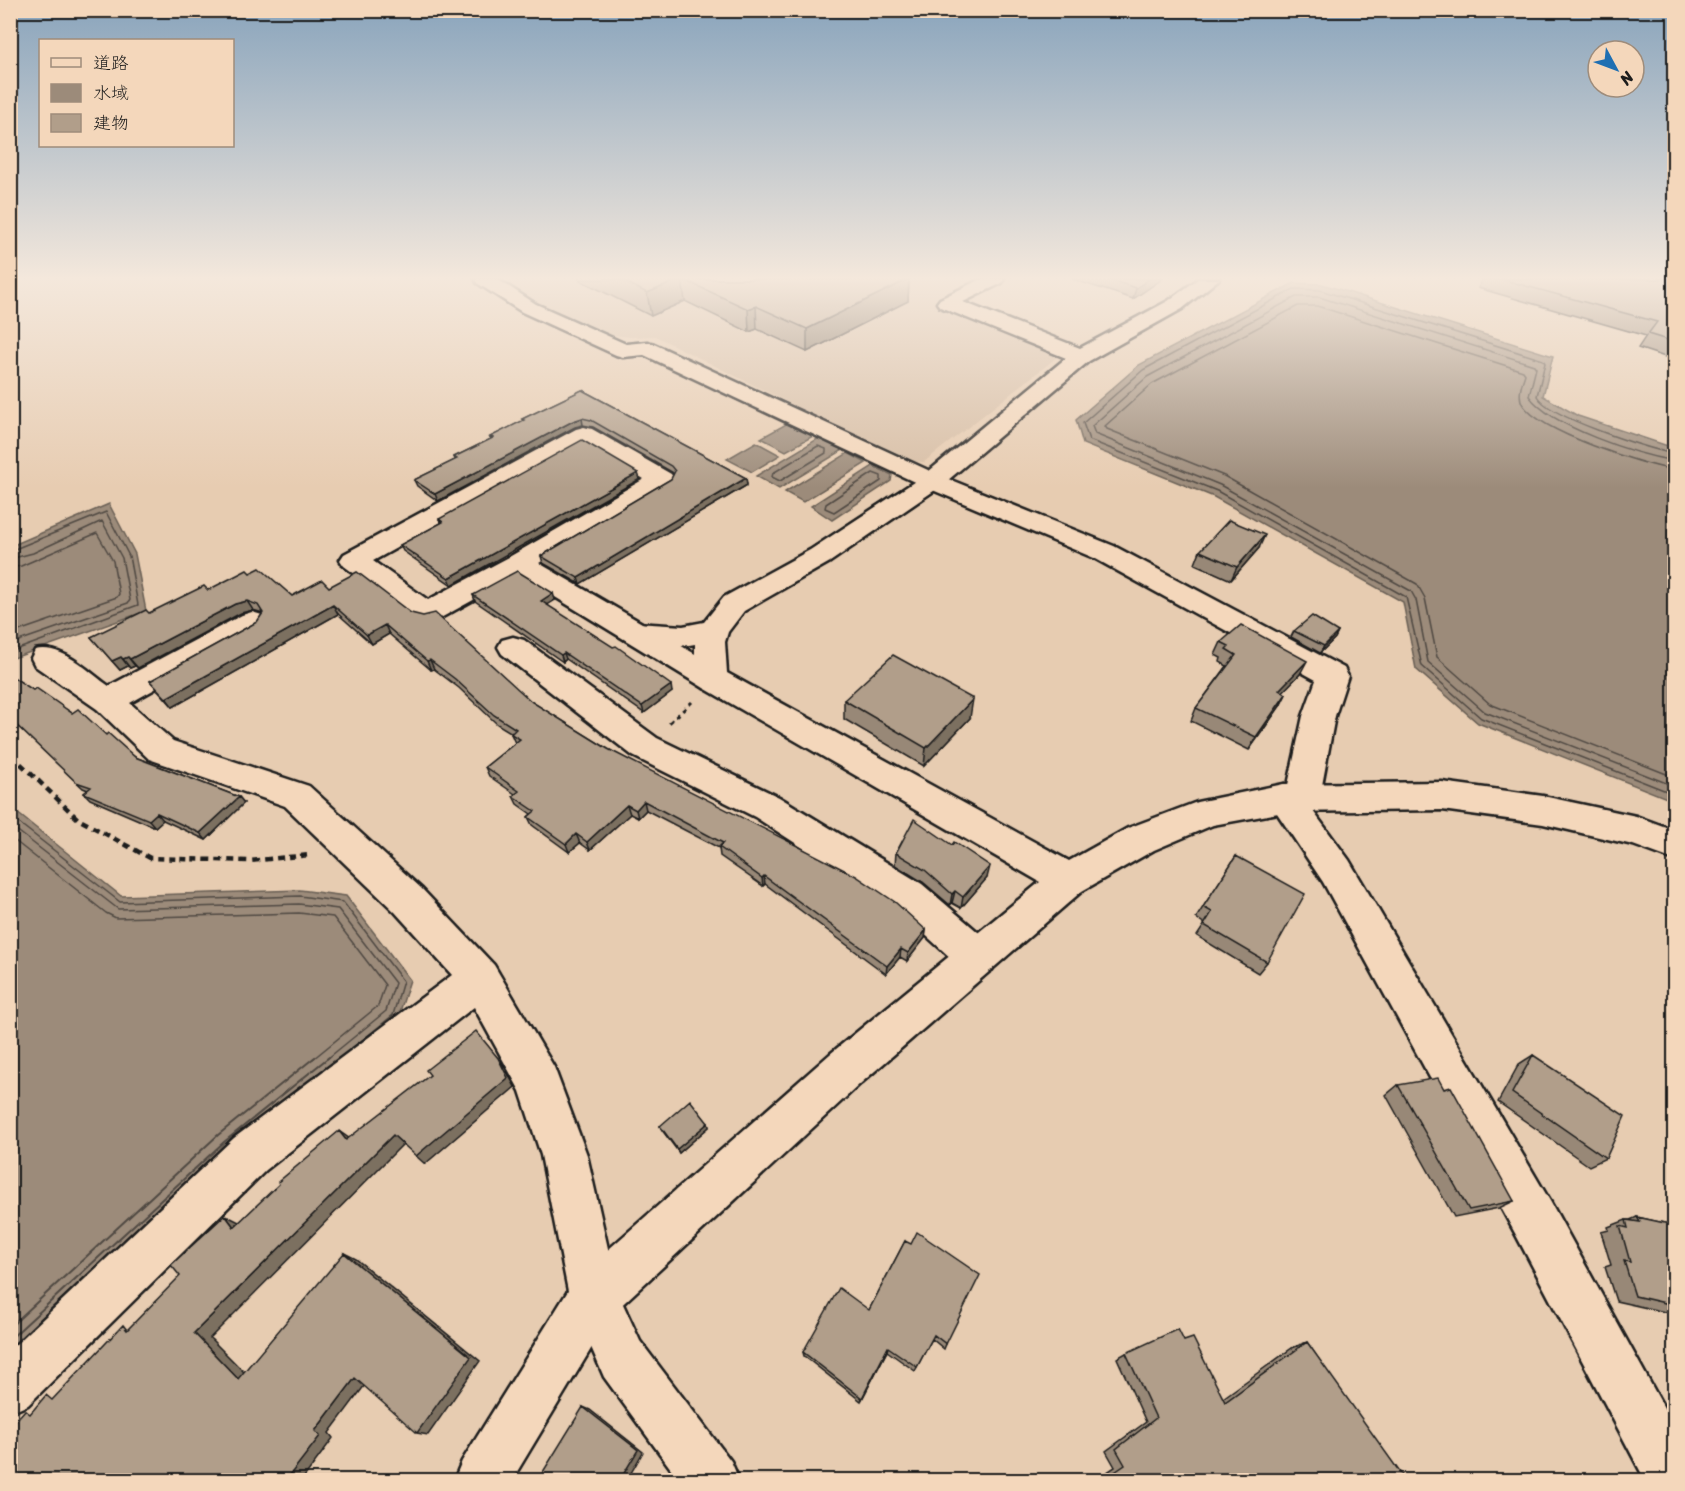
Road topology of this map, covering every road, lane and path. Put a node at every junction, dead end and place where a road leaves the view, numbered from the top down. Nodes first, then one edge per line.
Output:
1 (618, 349) edge
2 (642, 349) edge
3 (647, 349) edge
4 (1062, 349) edge
5 (1095, 349) edge
6 (1081, 356) junction
7 (932, 481) junction
8 (519, 563) junction
9 (252, 622) edge
10 (714, 630) junction
11 (636, 633) junction
12 (513, 647) dead end
13 (46, 658) dead end
14 (715, 680) junction
15 (108, 701) junction
16 (645, 747) junction
17 (10, 758) edge
18 (1294, 797) junction
19 (1674, 845) edge
20 (354, 850) junction
21 (1069, 880) junction
22 (978, 957) junction
23 (480, 978) junction
24 (594, 1296) junction
25 (10, 1387) edge
26 (481, 1480) edge
27 (712, 1480) edge
28 (1674, 1480) edge

1 - 2 street
3 - 7 street
4 - 6 street
5 - 6 street
6 - 7 street
7 - 10 street
7 - 18 street
8 - 8 street
8 - 11 street
9 - 15 street
10 - 11 street
10 - 14 street
11 - 14 street
12 - 16 street
13 - 15 street
14 - 16 path
14 - 21 street
15 - 20 street
16 - 22 street
17 - 20 path
18 - 19 street
18 - 21 street
18 - 28 street
20 - 23 street
21 - 22 street
22 - 24 street
23 - 24 street
23 - 25 street
24 - 26 street
24 - 27 street

